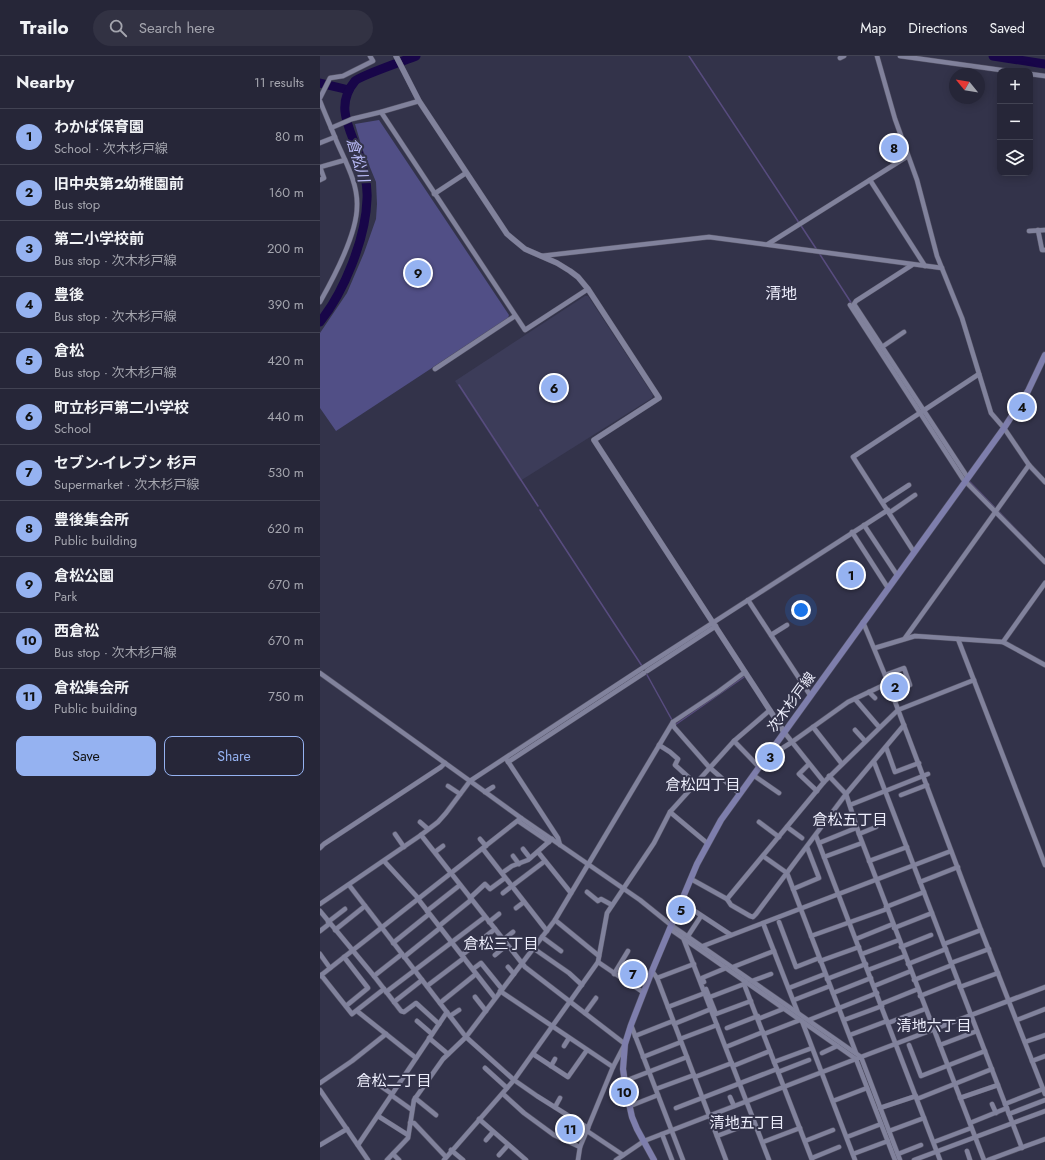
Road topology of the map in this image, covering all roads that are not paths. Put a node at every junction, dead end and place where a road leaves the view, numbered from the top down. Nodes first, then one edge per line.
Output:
1 (370, 56) edge
2 (396, 56) edge
3 (876, 56) edge
4 (900, 56) edge
5 (997, 69) edge
6 (1033, 74) edge
7 (1045, 76) edge
8 (320, 98) edge
9 (320, 101) edge
10 (419, 101) junction
11 (381, 112) junction
12 (331, 128) junction
13 (335, 137) junction
14 (320, 143) edge
15 (908, 156) junction
16 (345, 160) junction
17 (466, 173) junction
18 (320, 180) edge
19 (870, 180) junction
20 (434, 194) junction
21 (1038, 230) junction
22 (1045, 230) edge
23 (1029, 231) dead end
24 (779, 237) junction
25 (768, 244) junction
26 (784, 246) junction
27 (1045, 250) edge
28 (541, 256) junction
29 (912, 265) junction
30 (925, 266) junction
31 (942, 268) junction
32 (588, 289) junction
33 (320, 302) edge
34 (850, 305) dead end
35 (514, 316) junction
36 (904, 332) dead end
37 (882, 347) junction
38 (1045, 357) edge
39 (435, 369) dead end
40 (979, 374) junction
41 (922, 412) junction
42 (1004, 428) junction
43 (1030, 465) junction
44 (967, 480) junction
45 (1045, 482) edge
46 (909, 485) dead end
47 (915, 495) dead end
48 (883, 502) junction
49 (888, 512) junction
50 (996, 512) junction
51 (864, 525) junction
52 (852, 532) junction
53 (914, 552) junction
54 (1045, 562) edge
55 (897, 575) junction
56 (1045, 583) edge
57 (888, 588) junction
58 (748, 600) junction
59 (863, 622) junction
60 (715, 624) junction
61 (787, 625) dead end
62 (771, 635) junction
63 (905, 638) junction
64 (958, 639) junction
65 (1003, 642) junction
66 (875, 648) junction
67 (1045, 665) edge
68 (745, 672) junction
69 (320, 673) edge
70 (885, 675) junction
71 (974, 680) junction
72 (888, 683) junction
73 (869, 692) junction
74 (892, 692) junction
75 (810, 695) junction
76 (874, 698) dead end
77 (855, 699) junction
78 (770, 710) junction
79 (898, 710) junction
80 (673, 722) junction
81 (904, 725) junction
82 (813, 727) junction
83 (879, 727) junction
84 (855, 730) dead end
85 (784, 732) junction
86 (734, 741) junction
87 (865, 741) junction
88 (792, 742) junction
89 (659, 745) junction
90 (886, 747) junction
91 (507, 760) junction
92 (764, 760) junction
93 (874, 762) junction
94 (918, 763) junction
95 (445, 764) junction
96 (809, 764) junction
97 (842, 764) junction
98 (709, 767) junction
99 (759, 767) junction
100 (753, 775) junction
101 (926, 775) junction
102 (829, 776) junction
103 (470, 781) junction
104 (824, 782) junction
105 (695, 783) junction
106 (927, 785) junction
107 (448, 786) dead end
108 (493, 787) dead end
109 (886, 790) junction
110 (817, 791) junction
111 (485, 792) junction
112 (779, 792) dead end
113 (460, 794) junction
114 (740, 794) junction
115 (846, 794) junction
116 (901, 795) dead end
117 (850, 805) junction
118 (670, 812) junction
119 (519, 819) junction
120 (420, 822) dead end
121 (759, 822) dead end
122 (787, 827) junction
123 (876, 827) dead end
124 (856, 828) junction
125 (428, 829) junction
126 (395, 834) dead end
127 (858, 834) junction
128 (421, 835) junction
129 (816, 836) junction
130 (779, 837) junction
131 (480, 838) dead end
132 (802, 838) dead end
133 (550, 841) junction
134 (819, 842) junction
135 (707, 843) junction
136 (862, 843) junction
137 (560, 845) junction
138 (443, 846) dead end
139 (907, 846) junction
140 (404, 847) junction
141 (807, 847) junction
142 (320, 848) edge
143 (485, 848) junction
144 (522, 849) dead end
145 (951, 851) junction
146 (435, 852) junction
147 (538, 852) junction
148 (513, 856) dead end
149 (763, 856) junction
150 (824, 857) junction
151 (530, 858) junction
152 (384, 861) junction
153 (545, 861) junction
154 (869, 861) junction
155 (519, 864) junction
156 (588, 864) junction
157 (1045, 865) edge
158 (914, 866) junction
159 (958, 867) junction
160 (502, 873) junction
161 (787, 873) junction
162 (451, 874) junction
163 (506, 878) junction
164 (691, 879) junction
165 (876, 880) junction
166 (920, 882) junction
167 (349, 885) junction
168 (460, 885) junction
169 (512, 886) junction
170 (623, 888) junction
171 (792, 889) junction
172 (587, 892) dead end
173 (924, 892) junction
174 (503, 893) dead end
175 (571, 893) junction
176 (839, 895) junction
177 (418, 899) junction
178 (471, 899) junction
179 (728, 899) junction
180 (524, 902) junction
181 (681, 902) junction
182 (320, 904) edge
183 (612, 905) junction
184 (365, 906) junction
185 (516, 908) dead end
186 (887, 908) junction
187 (345, 909) dead end
188 (800, 910) junction
189 (320, 911) edge
190 (428, 912) junction
191 (932, 913) junction
192 (499, 914) dead end
193 (485, 916) junction
194 (701, 916) junction
195 (555, 920) junction
196 (489, 922) junction
197 (779, 922) dead end
198 (850, 922) junction
199 (329, 923) junction
200 (763, 923) junction
201 (894, 926) junction
202 (440, 927) junction
203 (671, 927) junction
204 (382, 928) junction
205 (495, 929) junction
206 (335, 930) junction
207 (981, 930) junction
208 (320, 931) edge
209 (547, 931) junction
210 (513, 932) dead end
211 (731, 935) junction
212 (931, 935) dead end
213 (811, 936) junction
214 (542, 937) junction
215 (686, 938) junction
216 (856, 938) junction
217 (503, 940) junction
218 (899, 940) junction
219 (452, 942) junction
220 (393, 943) junction
221 (507, 945) junction
222 (704, 946) junction
223 (945, 946) junction
224 (859, 947) junction
225 (902, 947) junction
226 (533, 948) junction
227 (989, 949) junction
228 (353, 950) junction
229 (561, 951) dead end
230 (628, 951) dead end
231 (774, 951) junction
232 (320, 954) edge
233 (862, 954) junction
234 (403, 955) junction
235 (495, 955) dead end
236 (463, 956) junction
237 (599, 956) junction
238 (905, 956) junction
239 (344, 957) junction
240 (820, 959) junction
241 (598, 962) junction
242 (522, 964) junction
243 (694, 964) junction
244 (866, 964) junction
245 (908, 964) junction
246 (952, 964) junction
247 (508, 967) dead end
248 (733, 967) junction
249 (330, 968) junction
250 (726, 968) junction
251 (473, 969) junction
252 (868, 970) junction
253 (415, 971) junction
254 (652, 971) junction
255 (911, 971) junction
256 (998, 973) junction
257 (476, 974) junction
258 (514, 974) junction
259 (614, 974) junction
260 (771, 974) dead end
261 (825, 974) junction
262 (320, 976) edge
263 (374, 976) junction
264 (657, 978) junction
265 (871, 978) junction
266 (828, 979) junction
267 (422, 980) junction
268 (914, 980) junction
269 (752, 981) junction
270 (958, 981) junction
271 (745, 983) junction
272 (582, 985) junction
273 (427, 986) junction
274 (830, 986) junction
275 (874, 986) junction
276 (960, 987) junction
277 (789, 988) junction
278 (1045, 988) edge
279 (918, 989) junction
280 (385, 990) junction
281 (501, 990) junction
282 (644, 992) junction
283 (833, 992) junction
284 (705, 993) junction
285 (877, 993) junction
286 (920, 996) junction
287 (475, 997) dead end
288 (710, 997) junction
289 (495, 998) junction
290 (596, 998) dead end
291 (751, 1000) junction
292 (794, 1000) junction
293 (1010, 1000) junction
294 (394, 1002) junction
295 (570, 1002) junction
296 (440, 1003) junction
297 (881, 1005) junction
298 (346, 1006) junction
299 (668, 1007) junction
300 (839, 1008) junction
301 (925, 1008) junction
302 (711, 1009) junction
303 (784, 1009) junction
304 (1045, 1009) edge
305 (459, 1010) dead end
306 (357, 1011) junction
307 (486, 1011) junction
308 (447, 1012) junction
309 (585, 1013) junction
310 (798, 1013) junction
311 (971, 1015) junction
312 (450, 1016) junction
313 (758, 1017) junction
314 (809, 1020) junction
315 (844, 1020) junction
316 (1017, 1020) junction
317 (417, 1021) dead end
318 (801, 1021) junction
319 (674, 1022) junction
320 (888, 1022) junction
321 (439, 1024) junction
322 (631, 1024) junction
323 (717, 1025) junction
324 (552, 1027) junction
325 (727, 1028) dead end
326 (933, 1030) junction
327 (977, 1031) junction
328 (764, 1033) junction
329 (386, 1034) junction
330 (850, 1035) junction
331 (1045, 1035) edge
332 (431, 1036) junction
333 (635, 1036) junction
334 (466, 1037) junction
335 (569, 1038) junction
336 (681, 1040) junction
337 (1026, 1042) junction
338 (625, 1044) junction
339 (896, 1044) junction
340 (909, 1045) dead end
341 (940, 1045) junction
342 (564, 1046) dead end
343 (838, 1046) junction
344 (726, 1047) junction
345 (812, 1048) junction
346 (587, 1050) junction
347 (770, 1051) junction
348 (984, 1051) junction
349 (822, 1052) dead end
350 (856, 1053) junction
351 (448, 1054) junction
352 (533, 1054) junction
353 (687, 1056) junction
354 (1045, 1056) edge
355 (643, 1057) junction
356 (861, 1057) junction
357 (416, 1058) junction
358 (555, 1059) dead end
359 (856, 1059) junction
360 (809, 1060) dead end
361 (1032, 1061) junction
362 (774, 1062) junction
363 (732, 1064) junction
364 (551, 1066) junction
365 (947, 1066) junction
366 (613, 1067) junction
367 (485, 1068) dead end
368 (992, 1069) junction
369 (778, 1070) junction
370 (649, 1072) junction
371 (822, 1073) junction
372 (1045, 1075) edge
373 (366, 1076) dead end
374 (694, 1076) junction
375 (1039, 1077) junction
376 (514, 1080) junction
377 (625, 1081) junction
378 (320, 1083) edge
379 (740, 1083) junction
380 (954, 1084) junction
381 (998, 1085) junction
382 (784, 1087) junction
383 (507, 1088) junction
384 (867, 1088) junction
385 (656, 1089) junction
386 (320, 1090) edge
387 (1044, 1091) edge
388 (392, 1094) junction
389 (502, 1094) junction
390 (658, 1095) junction
391 (730, 1097) dead end
392 (415, 1098) junction
393 (560, 1098) dead end
394 (703, 1098) junction
395 (916, 1098) junction
396 (960, 1098) junction
397 (1045, 1100) edge
398 (747, 1101) junction
399 (833, 1101) junction
400 (992, 1104) dead end
401 (630, 1106) junction
402 (734, 1106) junction
403 (555, 1107) junction
404 (676, 1108) dead end
405 (880, 1108) junction
406 (1007, 1109) junction
407 (412, 1110) junction
408 (1045, 1111) edge
409 (996, 1113) junction
410 (436, 1114) dead end
411 (378, 1116) junction
412 (709, 1116) junction
413 (924, 1118) junction
414 (479, 1119) junction
415 (754, 1122) junction
416 (410, 1123) junction
417 (1013, 1123) junction
418 (881, 1124) junction
419 (971, 1125) junction
420 (800, 1128) junction
421 (347, 1129) junction
422 (588, 1129) junction
423 (672, 1130) junction
424 (833, 1130) dead end
425 (889, 1131) junction
426 (493, 1132) junction
427 (662, 1134) junction
428 (408, 1135) junction
429 (717, 1136) junction
430 (847, 1137) junction
431 (975, 1137) junction
432 (1045, 1139) edge
433 (486, 1140) dead end
434 (644, 1141) junction
435 (805, 1141) junction
436 (888, 1141) junction
437 (763, 1142) junction
438 (934, 1142) junction
439 (508, 1144) junction
440 (320, 1145) edge
441 (358, 1145) junction
442 (921, 1145) dead end
443 (580, 1147) junction
444 (839, 1147) dead end
445 (1022, 1148) junction
446 (451, 1150) junction
447 (937, 1151) junction
448 (967, 1152) dead end
449 (393, 1154) junction
450 (853, 1154) junction
451 (898, 1154) junction
452 (499, 1155) dead end
453 (623, 1155) junction
454 (445, 1158) edge
455 (812, 1159) edge
456 (368, 1160) edge
457 (387, 1160) edge
458 (399, 1160) edge
459 (464, 1160) edge
460 (526, 1160) edge
461 (578, 1160) edge
462 (616, 1160) edge
463 (654, 1160) edge
464 (672, 1160) edge
465 (683, 1160) edge
466 (726, 1160) edge
467 (769, 1160) edge
468 (856, 1160) edge
469 (895, 1160) edge
470 (900, 1160) edge
471 (914, 1160) edge
472 (940, 1160) edge
473 (970, 1160) edge
474 (984, 1160) edge
475 (988, 1160) edge

1 - 8 street
2 - 10 street
3 - 15 street
4 - 5 street
6 - 7 street
9 - 12 street
10 - 11 street
10 - 17 street
11 - 12 street
11 - 20 street
12 - 13 street
13 - 14 street
13 - 16 street
15 - 19 street
15 - 31 street
16 - 18 street
16 - 33 street
17 - 20 street
17 - 28 street
19 - 24 street
19 - 30 street
20 - 35 street
21 - 22 street
21 - 23 street
21 - 27 street
24 - 25 street
24 - 26 street
25 - 26 street
25 - 28 street
26 - 29 street
28 - 32 street
29 - 30 street
29 - 37 street
30 - 31 street
31 - 40 street
32 - 35 street
32 - 60 street
34 - 41 street
35 - 39 street
36 - 37 street
37 - 41 street
38 - 42 main road, 次木杉戸線
40 - 41 street
40 - 42 street
41 - 44 street
41 - 48 street
42 - 43 street
42 - 44 main road, 次木杉戸線
43 - 45 street
43 - 50 street
44 - 50 street
44 - 53 main road, 次木杉戸線
46 - 48 street
47 - 49 street
48 - 49 street
49 - 51 street
49 - 53 street
50 - 54 street
50 - 63 street
51 - 52 street
51 - 55 street
52 - 57 street
52 - 58 street
53 - 55 main road, 次木杉戸線
55 - 57 main road, 次木杉戸線
56 - 65 street
57 - 59 main road, 次木杉戸線
58 - 60 street
58 - 62 street
59 - 66 street
59 - 75 main road, 次木杉戸線
60 - 68 street
60 - 91 street
60 - 91 street
61 - 62 street
62 - 75 street
63 - 64 street
63 - 66 street
64 - 65 street
64 - 71 street
65 - 67 street
66 - 70 street
68 - 78 street
68 - 80 street
69 - 95 street
70 - 72 street
70 - 74 street
71 - 79 street
71 - 157 street
72 - 73 street
72 - 74 street
73 - 76 street
73 - 77 street
74 - 79 street
75 - 85 main road, 次木杉戸線
77 - 82 street
77 - 83 street
78 - 85 street
78 - 86 street
79 - 81 street
79 - 83 street
80 - 89 street
80 - 98 street
81 - 90 street
81 - 94 street
82 - 88 street
82 - 97 street
83 - 87 street
84 - 87 street
85 - 88 street
85 - 92 main road, 次木杉戸線
86 - 98 street
86 - 99 street
87 - 97 street
88 - 92 street
88 - 96 street
89 - 105 street
89 - 156 street
90 - 93 street
90 - 94 street
91 - 103 street
91 - 137 street
92 - 99 main road, 次木杉戸線
93 - 109 street
93 - 115 street
94 - 101 street
95 - 103 street
95 - 142 street
96 - 104 street
96 - 110 street
97 - 102 street
98 - 105 street
98 - 114 street
99 - 100 main road, 次木杉戸線
100 - 112 street
100 - 114 main road, 次木杉戸線
101 - 106 street
101 - 109 street
102 - 104 street
102 - 115 street
103 - 111 street
103 - 113 street
104 - 110 street
105 - 118 street
106 - 116 street
106 - 145 street
107 - 113 street
108 - 111 street
109 - 117 street
109 - 139 street
110 - 122 street
111 - 119 street
113 - 125 street
114 - 135 main road, 次木杉戸線
115 - 117 street
115 - 129 street
117 - 124 street
118 - 135 street
118 - 170 street
119 - 133 street
119 - 143 street
120 - 125 street
121 - 130 street
122 - 130 street
122 - 132 street
123 - 127 street
124 - 127 street
124 - 134 street
125 - 128 street
126 - 140 street
127 - 136 street
128 - 140 street
128 - 146 street
129 - 134 street
129 - 141 street
130 - 149 street
131 - 143 street
133 - 137 street
133 - 147 street
134 - 150 street
135 - 164 main road, 次木杉戸線
136 - 150 street
136 - 154 street
137 - 156 street
138 - 146 street
139 - 154 street
139 - 158 street
140 - 152 street
141 - 161 street
141 - 171 street
143 - 160 street
143 - 162 street
144 - 151 street
145 - 158 street
145 - 159 street
146 - 162 street
147 - 151 street
147 - 153 street
148 - 155 street
149 - 161 street
149 - 179 street
150 - 176 street
151 - 155 street
152 - 167 street
152 - 177 street
153 - 169 street
153 - 175 street
154 - 165 street
155 - 160 street
156 - 170 street
156 - 175 street
158 - 165 street
158 - 166 street
159 - 166 street
159 - 207 street
160 - 163 street
161 - 171 street
161 - 179 street
162 - 168 street
162 - 177 street
163 - 169 street
163 - 178 street
164 - 179 street
164 - 181 main road, 次木杉戸線
165 - 176 street
165 - 186 street
166 - 173 street
167 - 182 street
167 - 184 street
168 - 178 street
168 - 190 street
169 - 174 street
169 - 180 street
170 - 183 street
170 - 203 street
171 - 188 street
172 - 183 street
173 - 186 street
173 - 191 street
175 - 195 street
176 - 188 street
176 - 198 street
177 - 190 street
177 - 204 street
178 - 193 street
178 - 202 street
180 - 185 street
180 - 209 street
181 - 194 street
181 - 203 main road, 次木杉戸線
183 - 237 street
184 - 204 street
184 - 206 street
186 - 198 street
186 - 201 street
187 - 199 street
188 - 200 street
188 - 213 street
189 - 199 street
190 - 202 street
190 - 220 street
191 - 201 street
191 - 223 street
192 - 196 street
193 - 196 street
193 - 219 street
194 - 211 street
194 - 215 street
195 - 209 street
195 - 237 street
196 - 205 street
197 - 240 street
198 - 213 street
198 - 216 street
199 - 206 street
199 - 208 street
200 - 211 street
200 - 231 street
201 - 216 street
201 - 218 street
202 - 219 street
202 - 234 street
203 - 215 street
203 - 254 main road, 次木杉戸線
204 - 220 street
204 - 228 street
205 - 217 street
205 - 236 street
206 - 228 street
207 - 223 street
207 - 227 street
209 - 214 street
210 - 217 street
211 - 222 street
212 - 225 street
213 - 240 street
214 - 226 street
214 - 229 street
215 - 222 street
215 - 243 street
215 - 250 street
216 - 224 street
217 - 221 street
218 - 225 street
218 - 233 street
219 - 236 street
219 - 253 street
220 - 234 street
221 - 235 street
221 - 242 street
222 - 248 street
223 - 245 street
223 - 246 street
224 - 233 street
224 - 240 street
225 - 238 street
226 - 242 street
226 - 272 street
227 - 246 street
227 - 256 street
228 - 239 street
228 - 263 street
230 - 259 street
231 - 248 street
231 - 277 street
232 - 249 street
233 - 244 street
234 - 253 street
234 - 263 street
236 - 251 street
236 - 273 street
237 - 241 street
238 - 245 street
238 - 252 street
239 - 249 street
239 - 298 street
240 - 261 street
241 - 259 street
241 - 272 street
242 - 258 street
242 - 295 street
243 - 264 street
243 - 284 street
244 - 252 street
244 - 266 street
245 - 255 street
246 - 268 street
246 - 270 street
247 - 258 street
248 - 269 street
249 - 262 street
250 - 271 street
250 - 288 street
251 - 257 street
251 - 281 street
252 - 265 street
253 - 267 street
253 - 280 street
254 - 264 street
254 - 282 main road, 次木杉戸線
255 - 268 street
255 - 275 street
256 - 276 street
256 - 293 street
257 - 289 street
257 - 296 street
258 - 281 street
259 - 282 street
260 - 269 street
261 - 266 street
261 - 277 street
262 - 298 street
263 - 280 street
264 - 299 street
265 - 275 street
265 - 283 street
266 - 274 street
267 - 273 street
267 - 294 street
268 - 279 street
269 - 310 street
270 - 276 street
270 - 286 street
271 - 288 street
271 - 291 street
271 - 303 street
272 - 295 street
273 - 296 street
274 - 283 street
274 - 292 street
275 - 285 street
276 - 311 street
277 - 292 street
278 - 293 street
279 - 286 street
279 - 297 street
280 - 294 street
280 - 306 street
281 - 289 street
281 - 324 street
282 - 322 main road, 次木杉戸線
283 - 300 street
284 - 299 street
284 - 302 street
285 - 297 street
285 - 300 street
286 - 301 street
287 - 307 street
288 - 291 street
289 - 307 street
290 - 309 street
291 - 313 street
292 - 310 street
293 - 311 street
293 - 316 street
294 - 321 street
295 - 309 street
295 - 324 street
296 - 308 street
297 - 315 street
297 - 320 street
298 - 306 street
299 - 319 street
300 - 314 street
300 - 315 street
301 - 320 street
301 - 326 street
302 - 319 street
302 - 323 street
303 - 313 street
303 - 318 street
304 - 316 street
305 - 312 street
306 - 329 street
307 - 334 street
308 - 312 street
308 - 321 street
309 - 338 street
310 - 314 street
311 - 326 street
311 - 327 street
312 - 334 street
313 - 325 street
313 - 328 street
314 - 350 street
315 - 330 street
316 - 337 street
317 - 332 street
318 - 328 street
318 - 343 street
318 - 345 street
319 - 333 street
319 - 336 street
320 - 330 street
320 - 339 street
321 - 332 street
322 - 333 street
322 - 338 main road, 次木杉戸線
323 - 336 street
323 - 344 street
324 - 335 street
324 - 352 street
326 - 339 street
326 - 341 street
327 - 341 street
327 - 348 street
328 - 344 street
328 - 347 street
329 - 357 street
329 - 378 street
330 - 350 street
331 - 337 street
332 - 351 street
332 - 357 street
333 - 355 street
334 - 351 street
334 - 376 street
335 - 342 street
335 - 346 street
336 - 353 street
336 - 355 street
337 - 361 street
338 - 366 street
338 - 377 main road, 次木杉戸線
339 - 356 street
339 - 395 street
340 - 365 street
341 - 365 street
343 - 349 street
343 - 359 street
344 - 363 street
345 - 362 street
345 - 371 street
346 - 364 street
346 - 366 street
347 - 362 street
347 - 363 street
348 - 365 street
348 - 368 street
350 - 356 street
351 - 392 street
352 - 364 street
352 - 376 street
353 - 370 street
353 - 374 street
354 - 361 street
355 - 370 street
356 - 359 street
356 - 405 street
357 - 388 street
358 - 364 street
359 - 371 street
359 - 384 street
360 - 369 street
361 - 375 street
362 - 369 street
363 - 374 street
363 - 379 street
365 - 380 street
366 - 422 street
367 - 383 street
368 - 380 street
368 - 381 street
369 - 379 street
369 - 382 street
370 - 377 street
370 - 385 street
371 - 382 street
371 - 399 street
372 - 375 street
373 - 388 street
374 - 385 street
374 - 394 street
375 - 387 street
376 - 383 street
376 - 403 street
377 - 401 main road, 次木杉戸線
379 - 394 street
379 - 398 street
380 - 395 street
380 - 396 street
381 - 396 street
381 - 406 street
382 - 398 street
382 - 420 street
383 - 389 street
384 - 399 street
384 - 418 street
385 - 390 street
386 - 421 street
387 - 406 street
388 - 407 street
388 - 411 street
389 - 414 street
389 - 443 street
390 - 401 street
390 - 423 street
391 - 402 street
392 - 407 street
392 - 410 street
393 - 403 street
394 - 404 street
394 - 412 street
395 - 405 street
395 - 413 street
396 - 419 street
397 - 406 street
398 - 402 street
398 - 415 street
399 - 430 street
400 - 409 street
401 - 434 main road, 次木杉戸線
402 - 412 street
403 - 422 street
405 - 425 street
406 - 409 street
406 - 417 street
407 - 416 street
408 - 417 street
409 - 419 street
411 - 428 street
411 - 441 street
412 - 423 street
412 - 429 street
413 - 425 street
413 - 438 street
414 - 426 street
414 - 446 street
415 - 429 street
415 - 437 street
416 - 428 street
416 - 454 street
417 - 431 street
417 - 445 street
418 - 430 street
418 - 436 street
419 - 431 street
419 - 438 street
420 - 435 street
420 - 437 street
421 - 440 street
421 - 441 street
422 - 443 street
422 - 453 street
423 - 427 street
423 - 465 street
424 - 435 street
425 - 451 street
426 - 433 street
426 - 439 street
427 - 434 street
427 - 464 street
428 - 449 street
429 - 466 street
430 - 450 street
431 - 447 street
431 - 474 street
432 - 445 street
434 - 453 street
434 - 463 main road, 次木杉戸線
435 - 455 street
436 - 450 street
436 - 469 street
437 - 467 street
438 - 447 street
439 - 452 street
439 - 460 street
441 - 456 street
442 - 451 street
443 - 461 street
444 - 455 street
445 - 475 street
446 - 454 street
446 - 459 street
447 - 471 street
447 - 472 street
448 - 473 street
449 - 457 street
449 - 458 street
450 - 468 street
451 - 470 street
453 - 462 street

